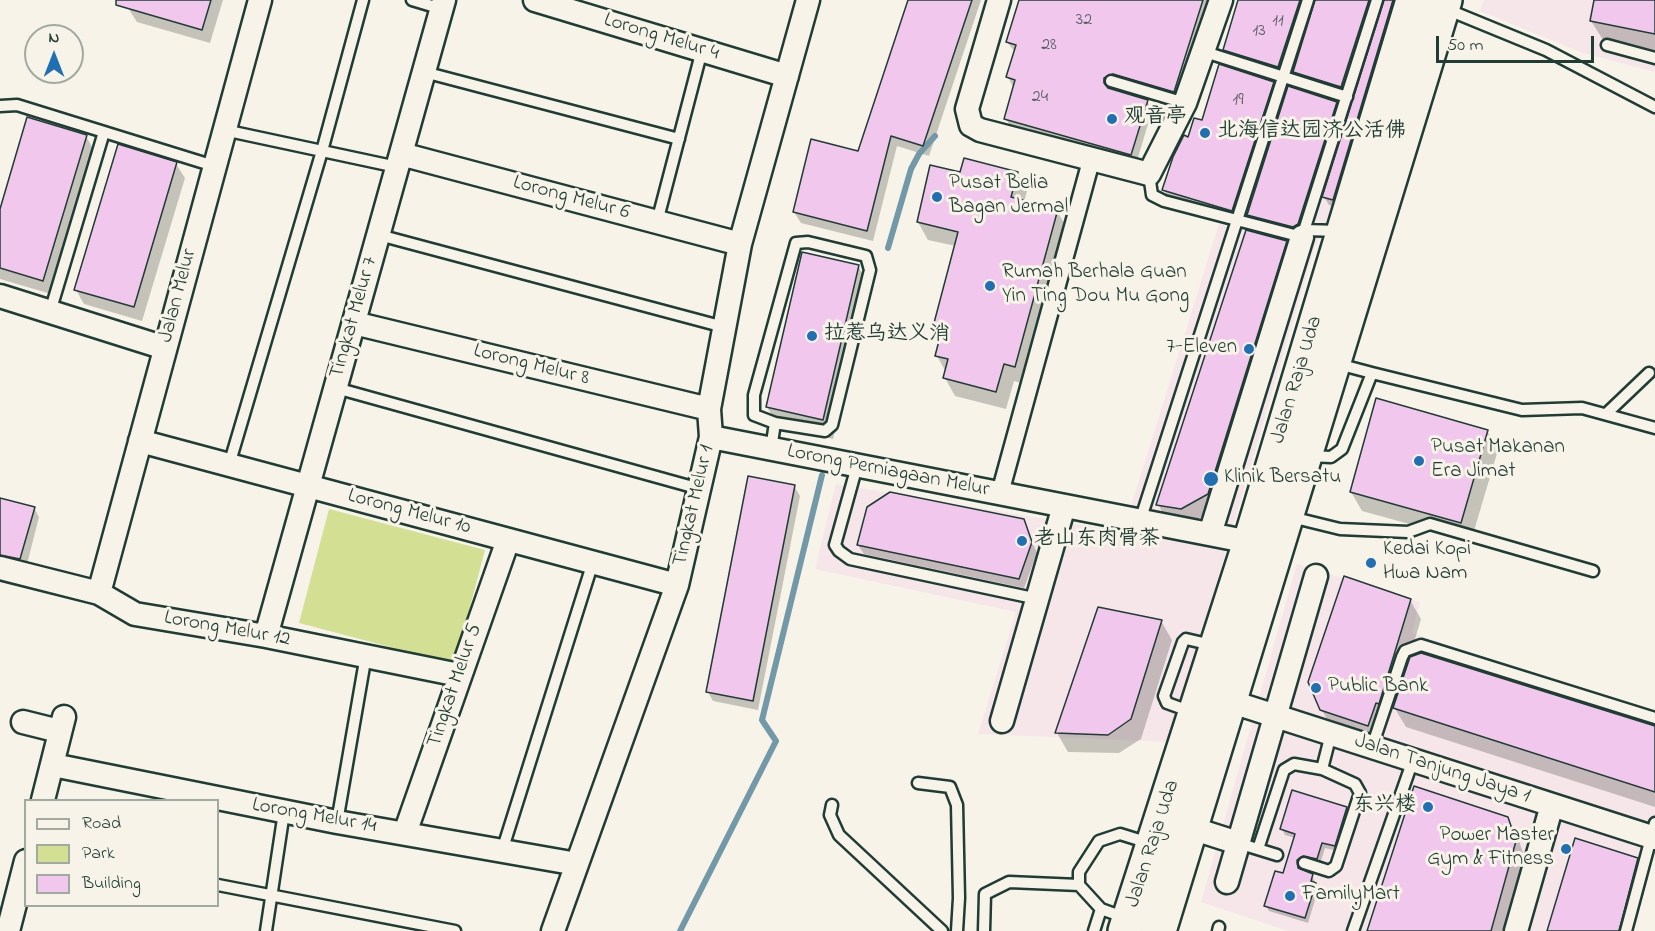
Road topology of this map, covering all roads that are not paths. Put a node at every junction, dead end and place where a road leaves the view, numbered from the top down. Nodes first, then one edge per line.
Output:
1 (260, 0) edge
2 (363, 0) edge
3 (412, 0) edge
4 (535, 0) edge
5 (808, 0) edge
6 (1221, 0) edge
7 (1308, 0) edge
8 (1377, 0) edge
9 (995, 1) edge
10 (1433, 3) edge
11 (443, 4) edge
12 (1607, 45) dead end
13 (702, 50) junction
14 (1205, 52) junction
15 (1655, 58) edge
16 (424, 72) junction
17 (787, 76) junction
18 (1285, 77) junction
19 (1111, 81) dead end
20 (1347, 97) junction
21 (1185, 103) junction
22 (0, 106) edge
23 (1655, 107) edge
24 (224, 130) junction
25 (104, 132) junction
26 (679, 139) junction
27 (322, 151) junction
28 (399, 160) junction
29 (1091, 161) junction
30 (214, 166) junction
31 (1149, 174) junction
32 (1236, 220) junction
33 (657, 222) junction
34 (1342, 231) junction
35 (1303, 233) junction
36 (379, 235) junction
37 (740, 244) junction
38 (0, 296) edge
39 (50, 312) junction
40 (354, 323) junction
41 (724, 327) junction
42 (165, 348) junction
43 (1332, 362) junction
44 (1372, 373) junction
45 (1649, 373) dead end
46 (336, 388) junction
47 (709, 409) junction
48 (1606, 414) junction
49 (774, 423) junction
50 (1655, 428) edge
51 (711, 437) junction
52 (140, 441) junction
53 (771, 449) junction
54 (1303, 456) junction
55 (229, 465) junction
56 (857, 466) junction
57 (308, 486) junction
58 (700, 489) junction
59 (1000, 494) junction
60 (1064, 506) junction
61 (1287, 516) junction
62 (1140, 521) junction
63 (1210, 534) junction
64 (508, 540) junction
65 (1250, 542) junction
66 (593, 562) junction
67 (0, 568) edge
68 (1593, 571) dead end
69 (1316, 576) dead end
70 (677, 585) junction
71 (99, 593) junction
72 (1038, 599) junction
73 (266, 636) junction
74 (366, 655) junction
75 (459, 675) junction
76 (1229, 701) junction
77 (1275, 716) junction
78 (1655, 718) edge
79 (1002, 721) dead end
80 (23, 722) dead end
81 (1331, 734) junction
82 (1372, 747) junction
83 (1413, 760) junction
84 (53, 765) junction
85 (1322, 769) junction
86 (918, 783) dead end
87 (44, 799) edge
88 (1552, 805) junction
89 (832, 806) dead end
90 (284, 812) junction
91 (337, 822) junction
92 (1191, 828) junction
93 (405, 833) junction
94 (1654, 833) edge
95 (1155, 845) junction
96 (1248, 846) junction
97 (502, 851) junction
98 (1276, 855) dead end
99 (1304, 863) dead end
100 (577, 864) junction
101 (24, 869) edge
102 (1227, 882) dead end
103 (219, 885) edge
104 (1079, 885) junction
105 (271, 895) junction
106 (1118, 920) edge
107 (8, 931) edge
108 (266, 931) edge
109 (455, 931) edge
110 (553, 931) edge
111 (942, 931) edge
112 (957, 931) edge
113 (984, 931) edge
114 (1094, 931) edge
115 (1159, 931) edge
116 (1353, 931) edge
117 (1516, 931) edge
118 (1626, 931) edge

1 - 24 street, Jalan Melur
2 - 27 lane
3 - 11 lane
4 - 13 street, Lorong Melur 4
5 - 17 street, Tingkat Melur 1
6 - 14 street
7 - 18 lane
8 - 20 lane
9 - 29 street
10 - 23 lane
10 - 34 main road, Jalan Raja Uda
10 - 43 main road, Jalan Raja Uda
11 - 16 street, Tingkat Melur 7
12 - 15 lane
13 - 17 street, Lorong Melur 4
13 - 26 lane
14 - 18 lane
14 - 21 street
16 - 26 lane
16 - 28 street, Tingkat Melur 7
17 - 37 street, Tingkat Melur 1
18 - 20 lane
18 - 32 lane
19 - 21 lane
20 - 35 lane
21 - 31 street
22 - 25 lane
24 - 27 lane
24 - 30 street, Jalan Melur
25 - 30 lane
25 - 39 lane
26 - 33 lane
27 - 28 lane
27 - 55 lane
28 - 33 street, Lorong Melur 6
28 - 36 street, Tingkat Melur 7
29 - 31 street
29 - 59 street
30 - 42 street, Jalan Melur
31 - 32 lane
32 - 35 lane
32 - 62 lane
33 - 37 street, Lorong Melur 6
34 - 35 lane
34 - 65 main road, Jalan Raja Uda
35 - 63 street
36 - 40 street, Tingkat Melur 7
36 - 41 lane
37 - 41 street, Tingkat Melur 1
38 - 39 street
39 - 42 street
40 - 46 street, Tingkat Melur 7
40 - 47 street, Lorong Melur 8
41 - 47 street, Tingkat Melur 1
42 - 52 street, Jalan Melur
43 - 44 lane
43 - 54 main road, Jalan Raja Uda
44 - 48 lane
44 - 54 lane
45 - 48 lane
46 - 57 street, Tingkat Melur 7
46 - 58 lane
47 - 51 street, Tingkat Melur 1
48 - 50 lane
49 - 49 lane
49 - 53 lane
51 - 53 street, Lorong Perniagaan Melur
51 - 58 street, Tingkat Melur 1
52 - 55 street, Lorong Melur 10
52 - 71 street, Jalan Melur
53 - 56 street, Lorong Perniagaan Melur
54 - 61 main road, Jalan Raja Uda
55 - 57 street, Lorong Melur 10
56 - 59 street, Lorong Perniagaan Melur
56 - 72 lane
57 - 64 street, Lorong Melur 10
57 - 73 street, Tingkat Melur 7
58 - 70 street, Tingkat Melur 1
59 - 60 street, Lorong Perniagaan Melur
60 - 62 street, Lorong Perniagaan Melur
60 - 72 street
61 - 68 lane
61 - 76 main road, Jalan Raja Uda
62 - 63 street, Lorong Perniagaan Melur
63 - 65 street, Lorong Perniagaan Melur
64 - 66 street, Lorong Melur 10
64 - 75 street, Tingkat Melur 5
65 - 95 main road, Jalan Raja Uda
66 - 70 street, Lorong Melur 10
66 - 97 lane
67 - 71 street, Lorong Melur 12
69 - 77 street
70 - 100 street, Tingkat Melur 1
71 - 73 street, Lorong Melur 12
72 - 79 street
73 - 74 street, Lorong Melur 12
74 - 75 street, Lorong Melur 12
74 - 91 lane
75 - 93 street, Tingkat Melur 5
76 - 77 street, Jalan Tanjung Jaya 1
76 - 92 main road, Jalan Raja Uda
77 - 81 street, Jalan Tanjung Jaya 1
77 - 96 street
78 - 82 lane
80 - 84 street
81 - 82 street, Jalan Tanjung Jaya 1
81 - 85 lane
82 - 83 street, Jalan Tanjung Jaya 1
83 - 88 street, Jalan Tanjung Jaya 1
83 - 116 lane
84 - 87 street
84 - 90 street, Lorong Melur 14
85 - 96 lane
85 - 99 lane
86 - 112 lane
88 - 94 street, Jalan Tanjung Jaya 1
88 - 117 street
89 - 111 lane
90 - 91 street, Lorong Melur 14
90 - 105 lane
91 - 93 street, Lorong Melur 14
92 - 96 street
92 - 115 main road, Jalan Raja Uda
93 - 97 street, Lorong Melur 14
94 - 118 lane
95 - 104 lane
95 - 106 main road, Jalan Raja Uda
96 - 98 lane
96 - 102 street
97 - 100 street, Lorong Melur 14
100 - 110 street, Tingkat Melur 1
101 - 107 street
103 - 105 lane
104 - 106 lane
104 - 113 lane
105 - 108 lane
105 - 109 lane
106 - 114 lane

